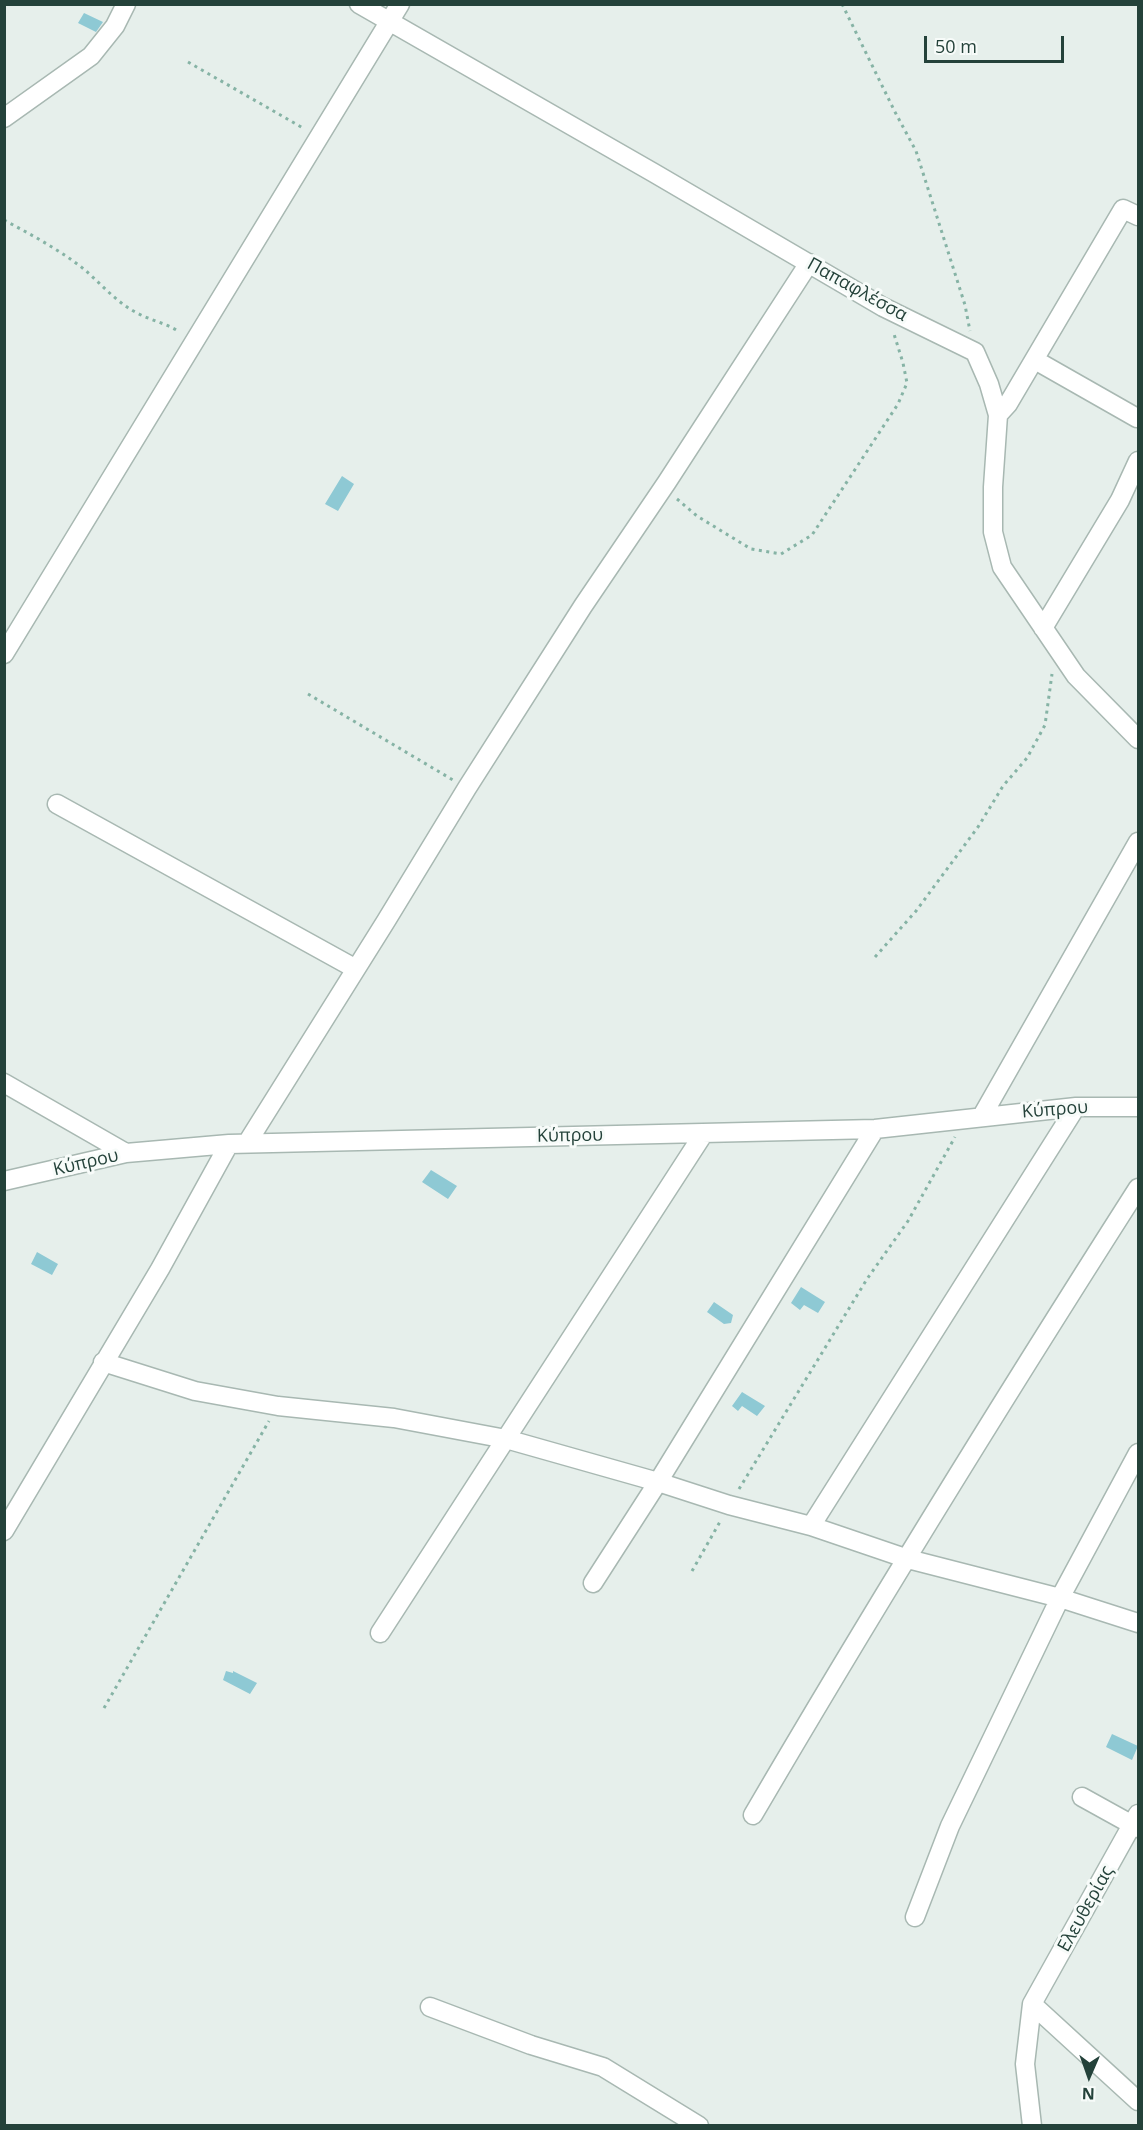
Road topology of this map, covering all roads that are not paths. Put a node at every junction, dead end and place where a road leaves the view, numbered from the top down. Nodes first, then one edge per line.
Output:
1 (126, 4) edge
2 (359, 4) edge
3 (400, 4) edge
4 (389, 21) junction
5 (4, 118) edge
6 (1138, 216) edge
7 (809, 263) junction
8 (1035, 360) junction
9 (998, 416) junction
10 (1137, 418) edge
11 (1138, 461) edge
12 (1043, 628) junction
13 (4, 654) edge
14 (1138, 739) edge
15 (57, 804) dead end
16 (1138, 842) edge
17 (356, 969) junction
18 (4, 1083) edge
19 (1076, 1107) junction
20 (1138, 1107) edge
21 (973, 1118) junction
22 (875, 1129) junction
23 (704, 1132) junction
24 (238, 1143) junction
25 (126, 1154) junction
26 (4, 1181) edge
27 (1138, 1188) edge
28 (103, 1362) junction
29 (506, 1439) junction
30 (1138, 1453) edge
31 (658, 1482) junction
32 (811, 1526) junction
33 (4, 1531) edge
34 (908, 1559) junction
35 (593, 1583) dead end
36 (1060, 1598) junction
37 (1138, 1623) edge
38 (380, 1633) dead end
39 (1082, 1797) dead end
40 (753, 1815) dead end
41 (1137, 1822) edge
42 (915, 1917) dead end
43 (1032, 2004) junction
44 (430, 2007) dead end
45 (1138, 2101) edge
46 (691, 2124) edge
47 (1032, 2126) edge

1 - 5 street
2 - 4 street, Παπαφλέσσα
3 - 4 street
4 - 7 street, Παπαφλέσσα
4 - 13 street
6 - 8 street
7 - 9 street, Παπαφλέσσα
7 - 17 street
8 - 9 street
8 - 10 street
9 - 12 street
11 - 12 street
12 - 14 street
15 - 17 street
16 - 21 street
17 - 24 street
18 - 25 street
19 - 20 street, Κύπρου
19 - 21 street, Κύπρου
19 - 32 street
21 - 22 street, Κύπρου
22 - 23 street, Κύπρου
22 - 31 street
23 - 24 street, Κύπρου
23 - 29 street
24 - 25 street, Κύπρου
24 - 28 street
25 - 26 street, Κύπρου
27 - 34 street
28 - 29 street
28 - 33 street
29 - 31 street
29 - 38 street
30 - 36 street
31 - 32 street
31 - 35 street
32 - 34 street
34 - 36 street
34 - 40 street
36 - 37 street
36 - 42 street
39 - 41 street
41 - 43 street, Ελευθερίας
43 - 45 street
43 - 47 street, Ελευθερίας
44 - 46 street

